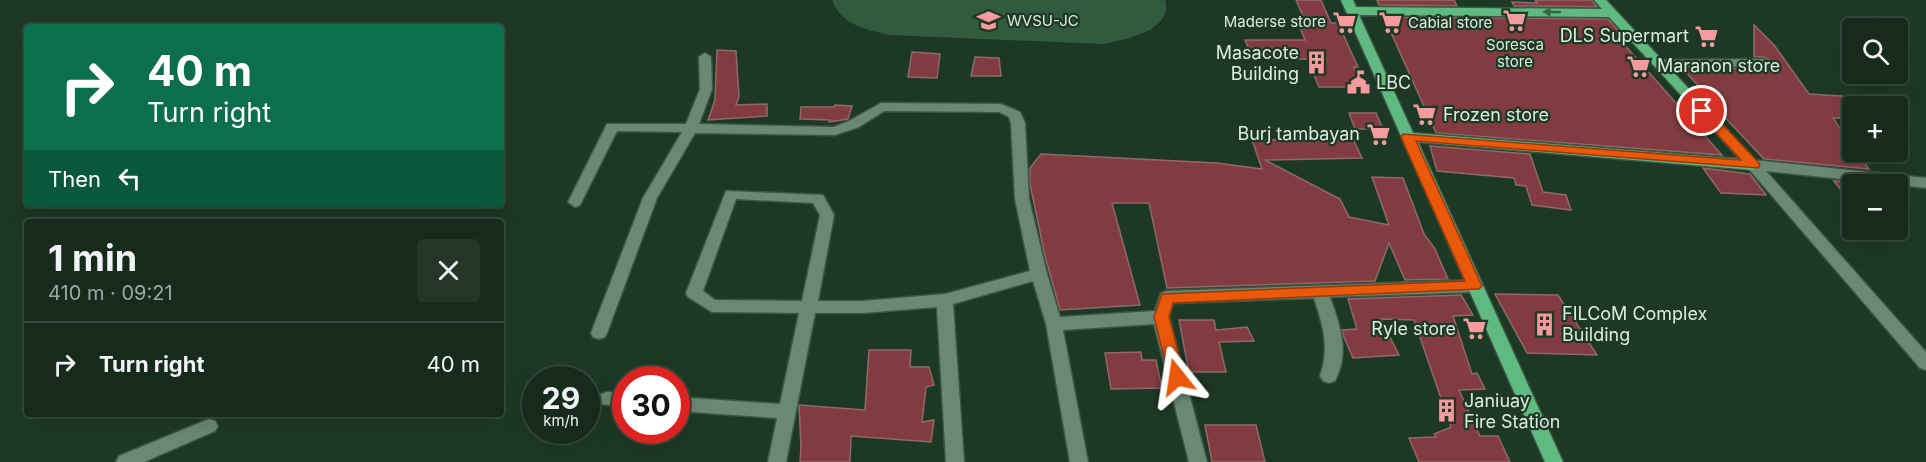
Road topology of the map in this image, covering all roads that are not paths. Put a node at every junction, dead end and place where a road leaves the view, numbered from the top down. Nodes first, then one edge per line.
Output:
1 (1600, 0) edge
2 (1349, 5) edge
3 (1611, 13) junction
4 (705, 57) dead end
5 (1764, 63) dead end
6 (1659, 64) junction
7 (691, 128) junction
8 (1408, 137) junction
9 (1753, 165) junction
10 (1926, 183) edge
11 (575, 202) dead end
12 (1039, 274) junction
13 (1474, 286) junction
14 (1320, 291) junction
15 (945, 300) junction
16 (809, 307) junction
17 (1161, 317) junction
18 (1054, 324) junction
19 (599, 333) dead end
20 (1926, 363) edge
21 (1329, 376) dead end
22 (607, 399) dead end
23 (612, 399) edge
24 (690, 405) edge
25 (787, 411) junction
26 (209, 426) dead end
27 (125, 462) edge
28 (777, 462) edge
29 (955, 462) edge
30 (1079, 462) edge
31 (1198, 462) edge
32 (1554, 462) edge

1 - 3 main road
3 -> 2 main road
2 - 8 main road
3 - 6 main road
4 - 7 street
5 - 6 street
6 - 9 main road
7 - 11 street
7 - 12 street
7 - 19 street
8 - 9 main road
8 - 13 main road
9 - 10 street
9 - 20 street
12 - 15 street
12 - 18 street
13 - 14 street
13 - 32 main road
14 - 17 street
14 - 21 street
15 - 16 street
15 - 29 street
16 - 16 street
16 - 25 street
17 - 18 street
17 - 31 street
18 - 30 street
22 - 23 street
24 - 25 street
25 - 28 street
26 - 27 street

